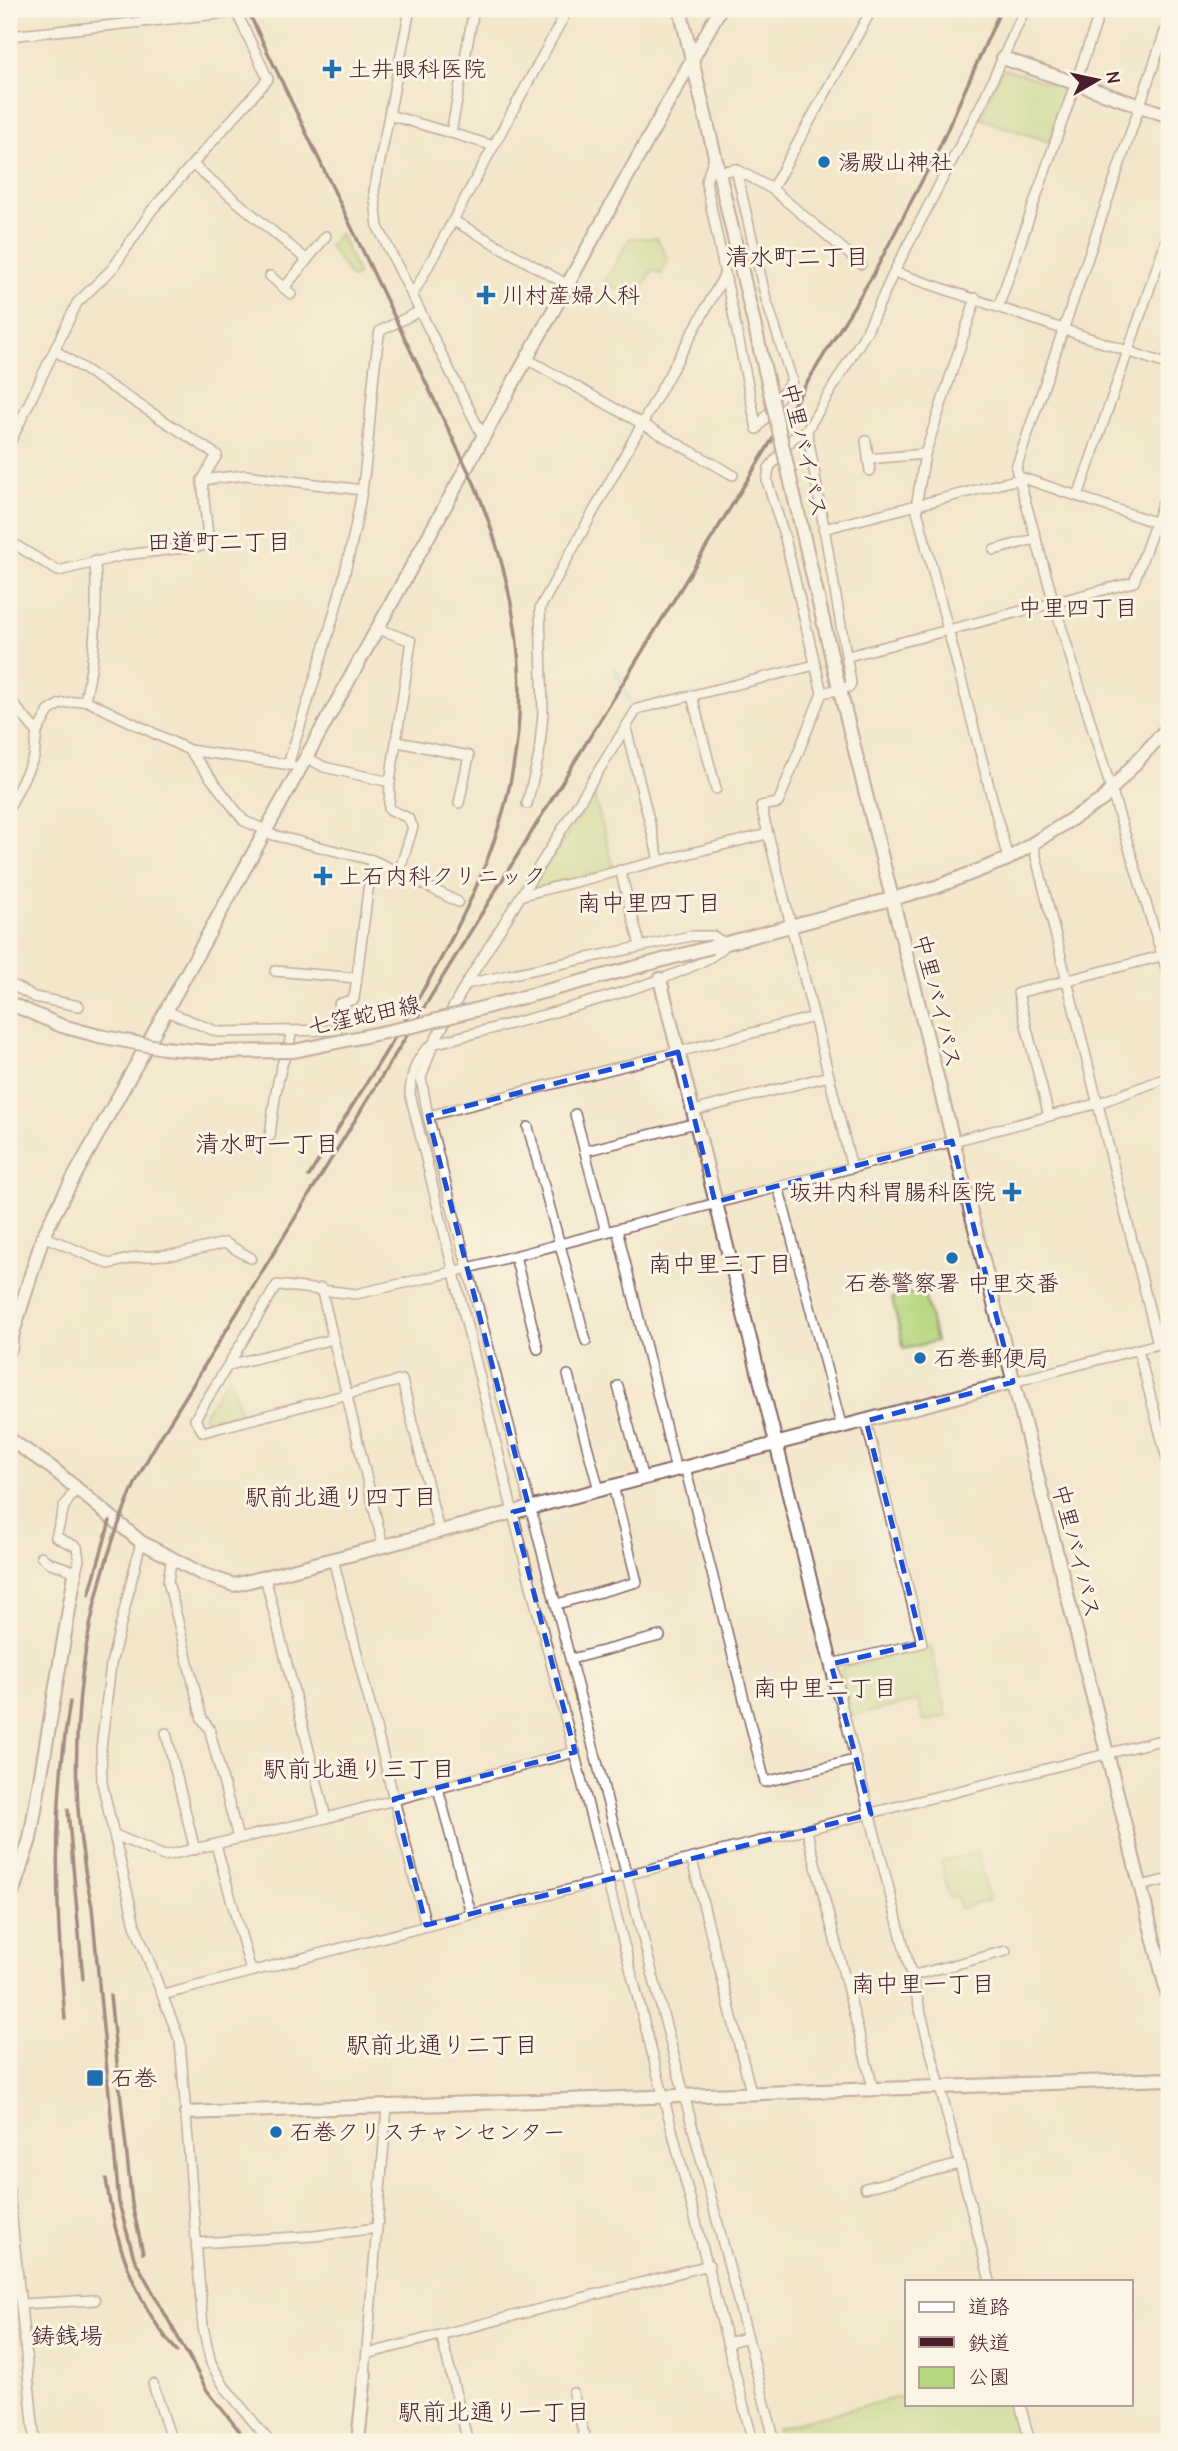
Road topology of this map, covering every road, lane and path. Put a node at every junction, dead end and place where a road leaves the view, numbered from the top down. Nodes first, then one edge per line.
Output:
1 (267, 9) edge
2 (410, 9) edge
3 (474, 9) edge
4 (568, 9) edge
5 (680, 9) edge
6 (720, 9) edge
7 (872, 9) edge
8 (1025, 9) edge
9 (1101, 9) edge
10 (236, 10) edge
11 (1169, 20) edge
12 (9, 36) edge
13 (1003, 58) junction
14 (691, 60) junction
15 (1076, 84) junction
16 (1140, 106) junction
17 (389, 115) junction
18 (1169, 116) edge
19 (450, 133) junction
20 (494, 146) junction
21 (715, 156) junction
22 (193, 165) junction
23 (736, 169) junction
24 (719, 172) junction
25 (772, 189) junction
26 (454, 221) junction
27 (1169, 232) edge
28 (326, 236) dead end
29 (307, 260) junction
30 (861, 264) dead end
31 (894, 272) junction
32 (725, 274) junction
33 (270, 276) dead end
34 (568, 285) junction
35 (412, 296) junction
36 (976, 299) junction
37 (999, 305) junction
38 (420, 311) junction
39 (1064, 329) junction
40 (56, 351) junction
41 (1128, 351) junction
42 (527, 359) junction
43 (1169, 365) edge
44 (642, 424) junction
45 (807, 430) junction
46 (484, 439) junction
47 (866, 441) dead end
48 (9, 444) edge
49 (925, 454) junction
50 (869, 459) junction
51 (870, 471) dead end
52 (733, 475) dead end
53 (1017, 479) junction
54 (202, 480) junction
55 (1169, 486) edge
56 (362, 491) junction
57 (1078, 496) junction
58 (916, 507) junction
59 (1156, 523) junction
60 (1169, 527) edge
61 (823, 529) junction
62 (1034, 539) junction
63 (9, 541) edge
64 (994, 550) dead end
65 (95, 561) junction
66 (1054, 603) junction
67 (376, 628) junction
68 (947, 630) junction
69 (848, 656) junction
70 (815, 665) junction
71 (839, 690) junction
72 (822, 693) junction
73 (692, 696) junction
74 (9, 699) edge
75 (85, 700) junction
76 (1169, 726) edge
77 (626, 729) junction
78 (37, 732) junction
79 (398, 741) junction
80 (189, 750) junction
81 (306, 762) junction
82 (288, 765) junction
83 (390, 782) junction
84 (716, 789) dead end
85 (1112, 789) junction
86 (459, 803) dead end
87 (527, 804) dead end
88 (9, 808) edge
89 (266, 832) junction
90 (767, 834) junction
91 (1033, 845) junction
92 (1008, 859) junction
93 (373, 860) junction
94 (659, 860) junction
95 (620, 870) junction
96 (399, 872) junction
97 (523, 895) junction
98 (891, 899) junction
99 (458, 902) dead end
100 (791, 926) junction
101 (726, 944) junction
102 (640, 945) junction
103 (1166, 955) edge
104 (275, 971) dead end
105 (357, 978) junction
106 (1169, 978) edge
107 (660, 979) junction
108 (1067, 980) junction
109 (9, 983) edge
110 (466, 984) junction
111 (9, 1003) edge
112 (79, 1006) dead end
113 (166, 1011) junction
114 (814, 1017) junction
115 (291, 1031) junction
116 (433, 1044) junction
117 (678, 1052) junction
118 (829, 1076) junction
119 (1169, 1077) edge
120 (1099, 1103) junction
121 (575, 1114) dead end
122 (428, 1116) junction
123 (1049, 1116) junction
124 (695, 1117) junction
125 (528, 1126) dead end
126 (270, 1136) dead end
127 (952, 1141) junction
128 (585, 1151) junction
129 (852, 1168) junction
130 (778, 1185) junction
131 (715, 1203) junction
132 (617, 1229) junction
133 (606, 1232) junction
134 (43, 1236) junction
135 (559, 1244) junction
136 (515, 1256) junction
137 (251, 1258) dead end
138 (468, 1268) junction
139 (453, 1272) junction
140 (321, 1289) junction
141 (22, 1299) junction
142 (9, 1300) edge
143 (333, 1339) junction
144 (586, 1341) dead end
145 (1169, 1341) edge
146 (1158, 1344) junction
147 (9, 1346) edge
148 (538, 1349) dead end
149 (1138, 1350) junction
150 (229, 1364) junction
151 (568, 1375) dead end
152 (1013, 1382) junction
153 (618, 1386) dead end
154 (346, 1396) junction
155 (866, 1421) junction
156 (842, 1428) junction
157 (9, 1438) edge
158 (776, 1444) junction
159 (1168, 1453) edge
160 (1169, 1466) edge
161 (681, 1469) junction
162 (643, 1479) junction
163 (613, 1486) junction
164 (76, 1488) junction
165 (599, 1490) junction
166 (530, 1508) junction
167 (513, 1511) junction
168 (439, 1531) junction
169 (141, 1542) junction
170 (383, 1546) junction
171 (41, 1556) dead end
172 (172, 1557) junction
173 (333, 1559) junction
174 (75, 1574) junction
175 (265, 1577) junction
176 (557, 1604) junction
177 (660, 1636) dead end
178 (571, 1659) junction
179 (831, 1664) junction
180 (839, 1695) joint
181 (166, 1733) dead end
182 (1169, 1738) edge
183 (575, 1752) junction
184 (1107, 1754) junction
185 (854, 1760) junction
186 (438, 1788) junction
187 (394, 1799) junction
188 (871, 1814) junction
189 (326, 1818) junction
190 (807, 1831) junction
191 (115, 1835) junction
192 (239, 1838) junction
193 (216, 1845) junction
194 (195, 1850) junction
195 (692, 1860) junction
196 (627, 1875) junction
197 (607, 1879) junction
198 (1169, 1879) edge
199 (1141, 1886) junction
200 (9, 1901) edge
201 (471, 1914) junction
202 (426, 1925) junction
203 (1006, 1951) dead end
204 (251, 1971) junction
205 (911, 1976) junction
206 (163, 1995) junction
207 (1169, 2000) edge
208 (1169, 2079) edge
209 (940, 2086) junction
210 (873, 2088) junction
211 (751, 2092) junction
212 (664, 2095) junction
213 (685, 2095) junction
214 (387, 2106) junction
215 (186, 2113) junction
216 (960, 2164) junction
217 (865, 2188) dead end
218 (9, 2190) edge
219 (377, 2228) junction
220 (197, 2243) junction
221 (709, 2265) junction
222 (990, 2280) edge
223 (95, 2300) dead end
224 (21, 2304) junction
225 (441, 2335) junction
226 (748, 2337) junction
227 (727, 2343) junction
228 (367, 2354) junction
229 (365, 2374) joint
230 (153, 2384) dead end
231 (573, 2393) dead end
232 (1021, 2406) edge
233 (35, 2442) edge
234 (172, 2442) edge
235 (270, 2442) edge
236 (358, 2442) edge
237 (468, 2442) edge
238 (586, 2442) edge
239 (753, 2442) edge
240 (775, 2442) edge
241 (1030, 2442) edge

1 - 10 street
2 - 17 street
3 - 19 street
4 - 20 street
5 - 14 street, 中里バイパス
6 - 14 street
7 - 25 street
8 - 13 street
9 - 15 street
10 - 12 street
10 - 22 street
11 - 16 street
13 - 15 street
13 - 31 street
14 - 21 street, 中里バイパス
14 - 34 street
15 - 16 street
15 - 37 street
16 - 18 street
16 - 39 street
17 - 19 street
17 - 35 street
19 - 20 street
20 - 26 street
21 - 24 street, 中里バイパス
21 - 32 street
22 - 29 street
22 - 40 street
23 - 24 street
23 - 25 street
23 - 32 street
24 - 71 street, 中里バイパス, bridge
25 - 30 street
26 - 34 street
26 - 35 street
27 - 41 street
28 - 29 street
29 - 33 street
31 - 36 street
31 - 45 street
32 - 44 street
34 - 42 street
35 - 38 street
36 - 37 street
36 - 49 street
37 - 39 street
38 - 46 street
38 - 56 street
39 - 41 street
39 - 53 street
40 - 48 street
40 - 54 street
41 - 43 street
41 - 57 street
42 - 44 street
42 - 46 street
44 - 52 street
44 - 87 street
45 - 61 street
45 - 70 street
46 - 67 street
47 - 50 street
49 - 50 street
49 - 58 street
50 - 51 street
53 - 57 street
53 - 58 street
53 - 62 street
54 - 56 street
54 - 65 street
55 - 59 street
56 - 82 street
57 - 59 street
58 - 61 street
58 - 68 street
59 - 60 street
59 - 66 street
61 - 69 street
62 - 64 street
62 - 66 street
63 - 65 street
65 - 75 street
66 - 68 street
66 - 85 street
67 - 79 street
67 - 81 street
68 - 69 street
68 - 92 street
69 - 71 street
70 - 72 street
70 - 73 street
71 - 72 street
71 - 98 street, 中里バイパス
72 - 90 street
73 - 77 street
73 - 84 street
74 - 78 street
75 - 78 street
75 - 80 street
76 - 85 street, 七窪蛇田線
77 - 94 street
77 - 97 street
78 - 88 street
79 - 83 street
79 - 86 street
80 - 82 street
80 - 89 street
81 - 82 street
81 - 83 street
81 - 89 street
83 - 96 street
85 - 91 street, 七窪蛇田線
85 - 103 street
89 - 93 street
89 - 113 street
90 - 94 street
90 - 100 street
91 - 92 street, 七窪蛇田線
91 - 108 street
92 - 98 street, 七窪蛇田線
93 - 96 street
93 - 105 street
94 - 95 street
95 - 97 street
95 - 102 street
96 - 99 street
97 - 110 street
98 - 100 street, 七窪蛇田線
98 - 127 street, 中里バイパス
100 - 101 street, 七窪蛇田線
100 - 114 street
101 - 102 street
101 - 107 street
101 - 111 street, 七窪蛇田線, bridge
102 - 110 street
103 - 106 street
103 - 108 street
104 - 105 street
105 - 115 street
107 - 116 street
107 - 117 street
108 - 120 street
108 - 123 street
109 - 112 street
110 - 116 street
113 - 115 street
113 - 134 street
114 - 117 street
114 - 118 street
115 - 126 street
116 - 122 street
116 - 139 street
117 - 122 street
117 - 124 street
118 - 124 street
118 - 129 street
119 - 120 street
120 - 123 street
120 - 146 street
121 - 128 street
122 - 138 street
123 - 127 street
124 - 128 street
124 - 131 street
125 - 135 street
127 - 129 street
127 - 152 street, 中里バイパス
128 - 133 street
129 - 130 street
130 - 131 street
130 - 156 street
131 - 132 street
131 - 158 street
132 - 133 street
132 - 161 street
133 - 135 street
134 - 137 street
134 - 141 street
135 - 136 street
135 - 144 street
136 - 138 street
136 - 148 street
138 - 139 street
138 - 166 street
139 - 140 street
139 - 167 street
140 - 143 street
140 - 150 street
141 - 142 street
141 - 147 street
143 - 150 street
143 - 154 street
145 - 146 street
146 - 149 street
149 - 152 street
149 - 159 street
150 - 154 street
151 - 165 street
152 - 155 street
152 - 184 street, 中里バイパス
153 - 162 street
154 - 168 street
154 - 170 street
155 - 156 street
155 - 179 street
156 - 158 street
157 - 164 street
158 - 161 street
158 - 179 street
159 - 160 street
161 - 162 street
161 - 185 street
162 - 163 street
163 - 165 street
163 - 176 street
164 - 169 street
164 - 174 street
165 - 166 street
166 - 167 street
166 - 176 street
167 - 168 street
167 - 183 street
168 - 170 street
169 - 172 street
169 - 191 street
170 - 173 street
171 - 174 street
172 - 175 street
172 - 192 street
173 - 175 street
173 - 187 street
174 - 200 street
175 - 189 street
176 - 178 street
177 - 178 street
178 - 196 street
179 - 180 street
180 - 185 street
181 - 194 street
182 - 184 street
183 - 186 street
183 - 197 street
184 - 188 street
184 - 199 street, 中里バイパス
185 - 188 street
186 - 187 street
186 - 201 street
187 - 189 street
187 - 202 street
188 - 190 street
188 - 205 street
189 - 192 street
190 - 195 street
190 - 210 street
191 - 194 street
191 - 206 street
192 - 193 street
193 - 194 street
193 - 204 street
195 - 196 street
195 - 211 street
196 - 197 street
196 - 213 street
197 - 201 street
197 - 212 street
198 - 199 street
199 - 207 street, 中里バイパス
201 - 202 street
202 - 204 street
203 - 205 street
204 - 206 street
205 - 209 street
206 - 215 street
208 - 209 street
209 - 210 street
209 - 216 street
210 - 211 street
211 - 213 street
212 - 213 street
212 - 214 street
212 - 221 street
213 - 226 street
214 - 215 street
214 - 219 street
215 - 220 street
216 - 217 street
216 - 222 street
218 - 224 street
219 - 220 street
219 - 228 street
220 - 235 street
221 - 225 street
221 - 227 street
223 - 224 street
224 - 233 street
225 - 228 street
225 - 237 street
226 - 227 street
226 - 240 street
227 - 239 street
228 - 229 street
229 - 236 street
230 - 234 street
231 - 238 street
232 - 241 street

